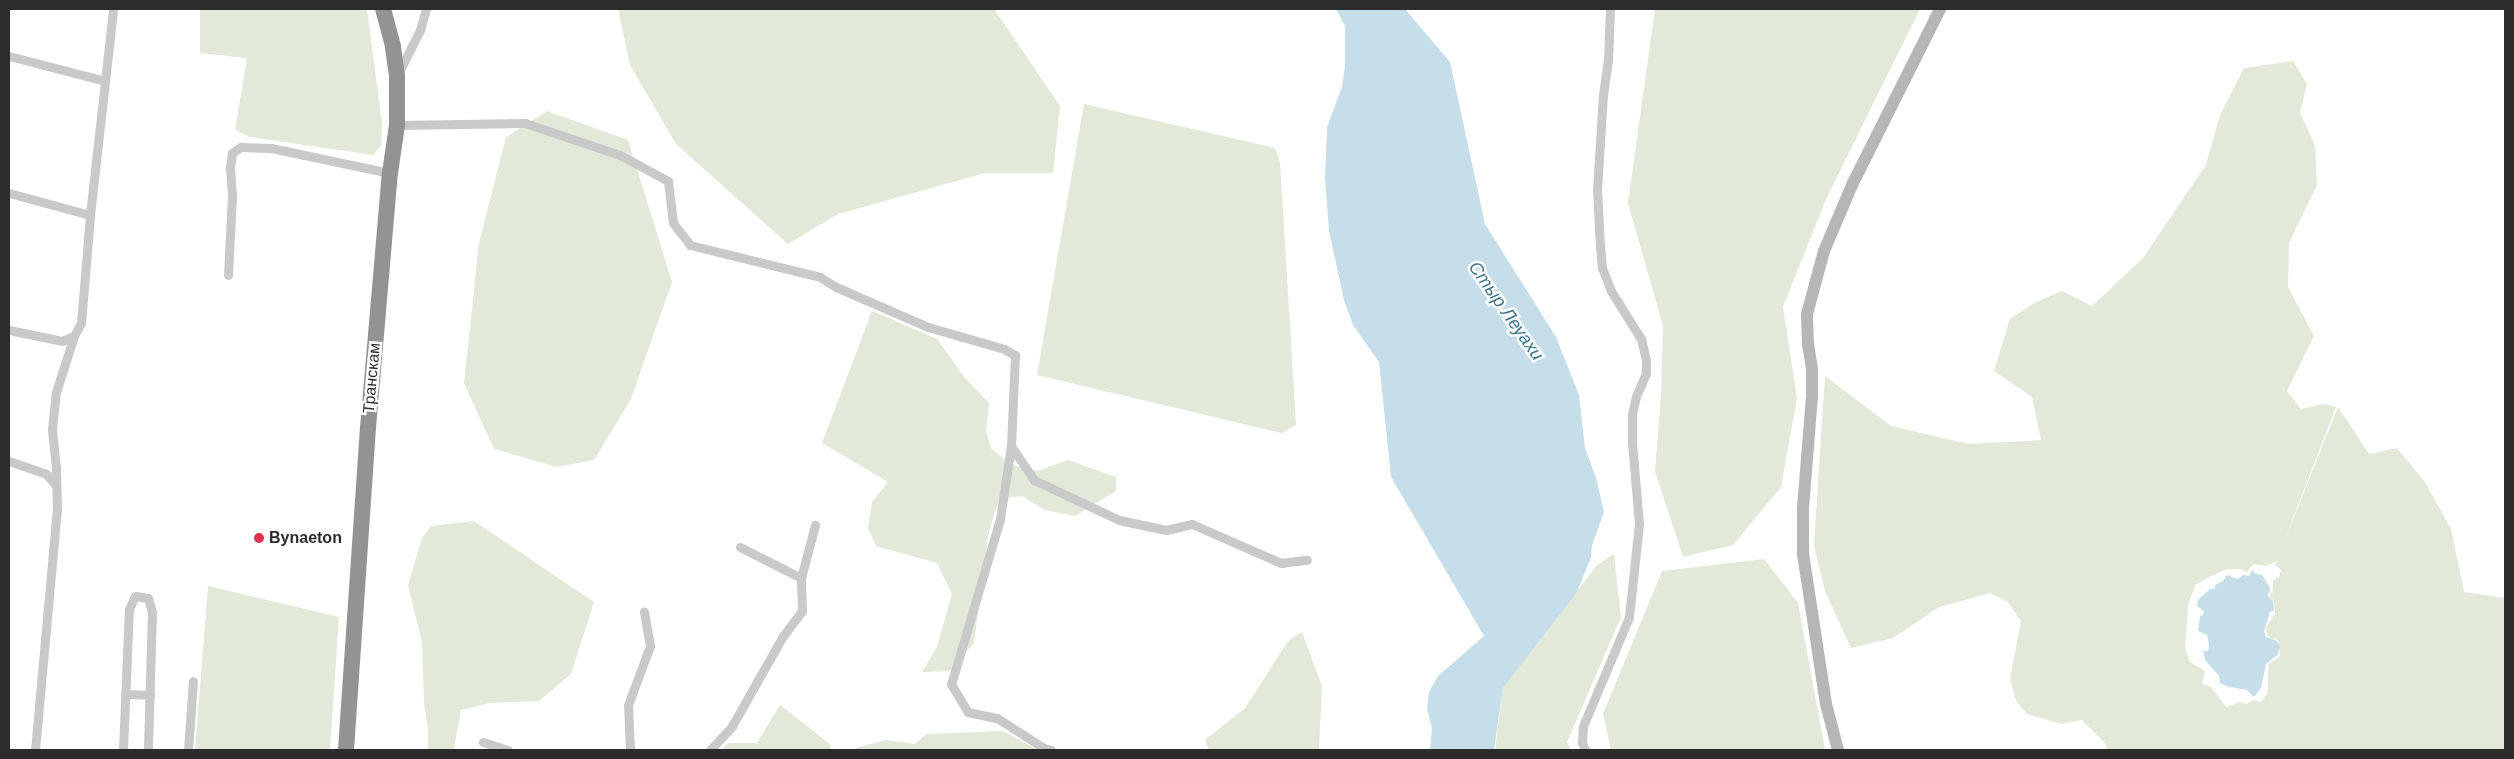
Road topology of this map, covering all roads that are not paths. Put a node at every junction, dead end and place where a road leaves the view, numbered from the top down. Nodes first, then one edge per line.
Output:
1 (113, 9) edge
2 (382, 9) edge
3 (426, 9) edge
4 (1610, 9) edge
5 (1940, 9) edge
6 (9, 56) edge
7 (397, 76) junction
8 (105, 81) junction
9 (397, 125) junction
10 (390, 173) junction
11 (9, 192) edge
12 (90, 215) junction
13 (228, 275) dead end
14 (9, 330) edge
15 (74, 336) junction
16 (1011, 446) junction
17 (9, 461) edge
18 (56, 485) junction
19 (816, 526) dead end
20 (740, 547) dead end
21 (1307, 560) dead end
22 (801, 578) junction
23 (644, 612) dead end
24 (193, 681) dead end
25 (125, 694) junction
26 (150, 696) junction
27 (483, 742) dead end
28 (35, 750) edge
29 (123, 750) edge
30 (148, 750) edge
31 (188, 750) edge
32 (346, 750) edge
33 (508, 750) edge
34 (630, 750) edge
35 (710, 750) edge
36 (1051, 750) edge
37 (1585, 750) edge
38 (1838, 750) edge

1 - 8 street
2 - 7 highway, Транскам
3 - 7 street
4 - 37 street
5 - 38 main road
6 - 8 street
7 - 9 highway, Транскам
8 - 12 street
9 - 10 highway, Транскам
9 - 16 street
10 - 13 street
10 - 32 highway, Транскам
11 - 12 street
12 - 15 street
14 - 15 street
15 - 18 street
16 - 21 street
16 - 36 street
17 - 18 street
18 - 28 street
19 - 22 street
20 - 22 street
22 - 35 street
23 - 34 street
24 - 31 street
25 - 26 street
25 - 26 street
25 - 29 street
26 - 30 street
27 - 33 street

